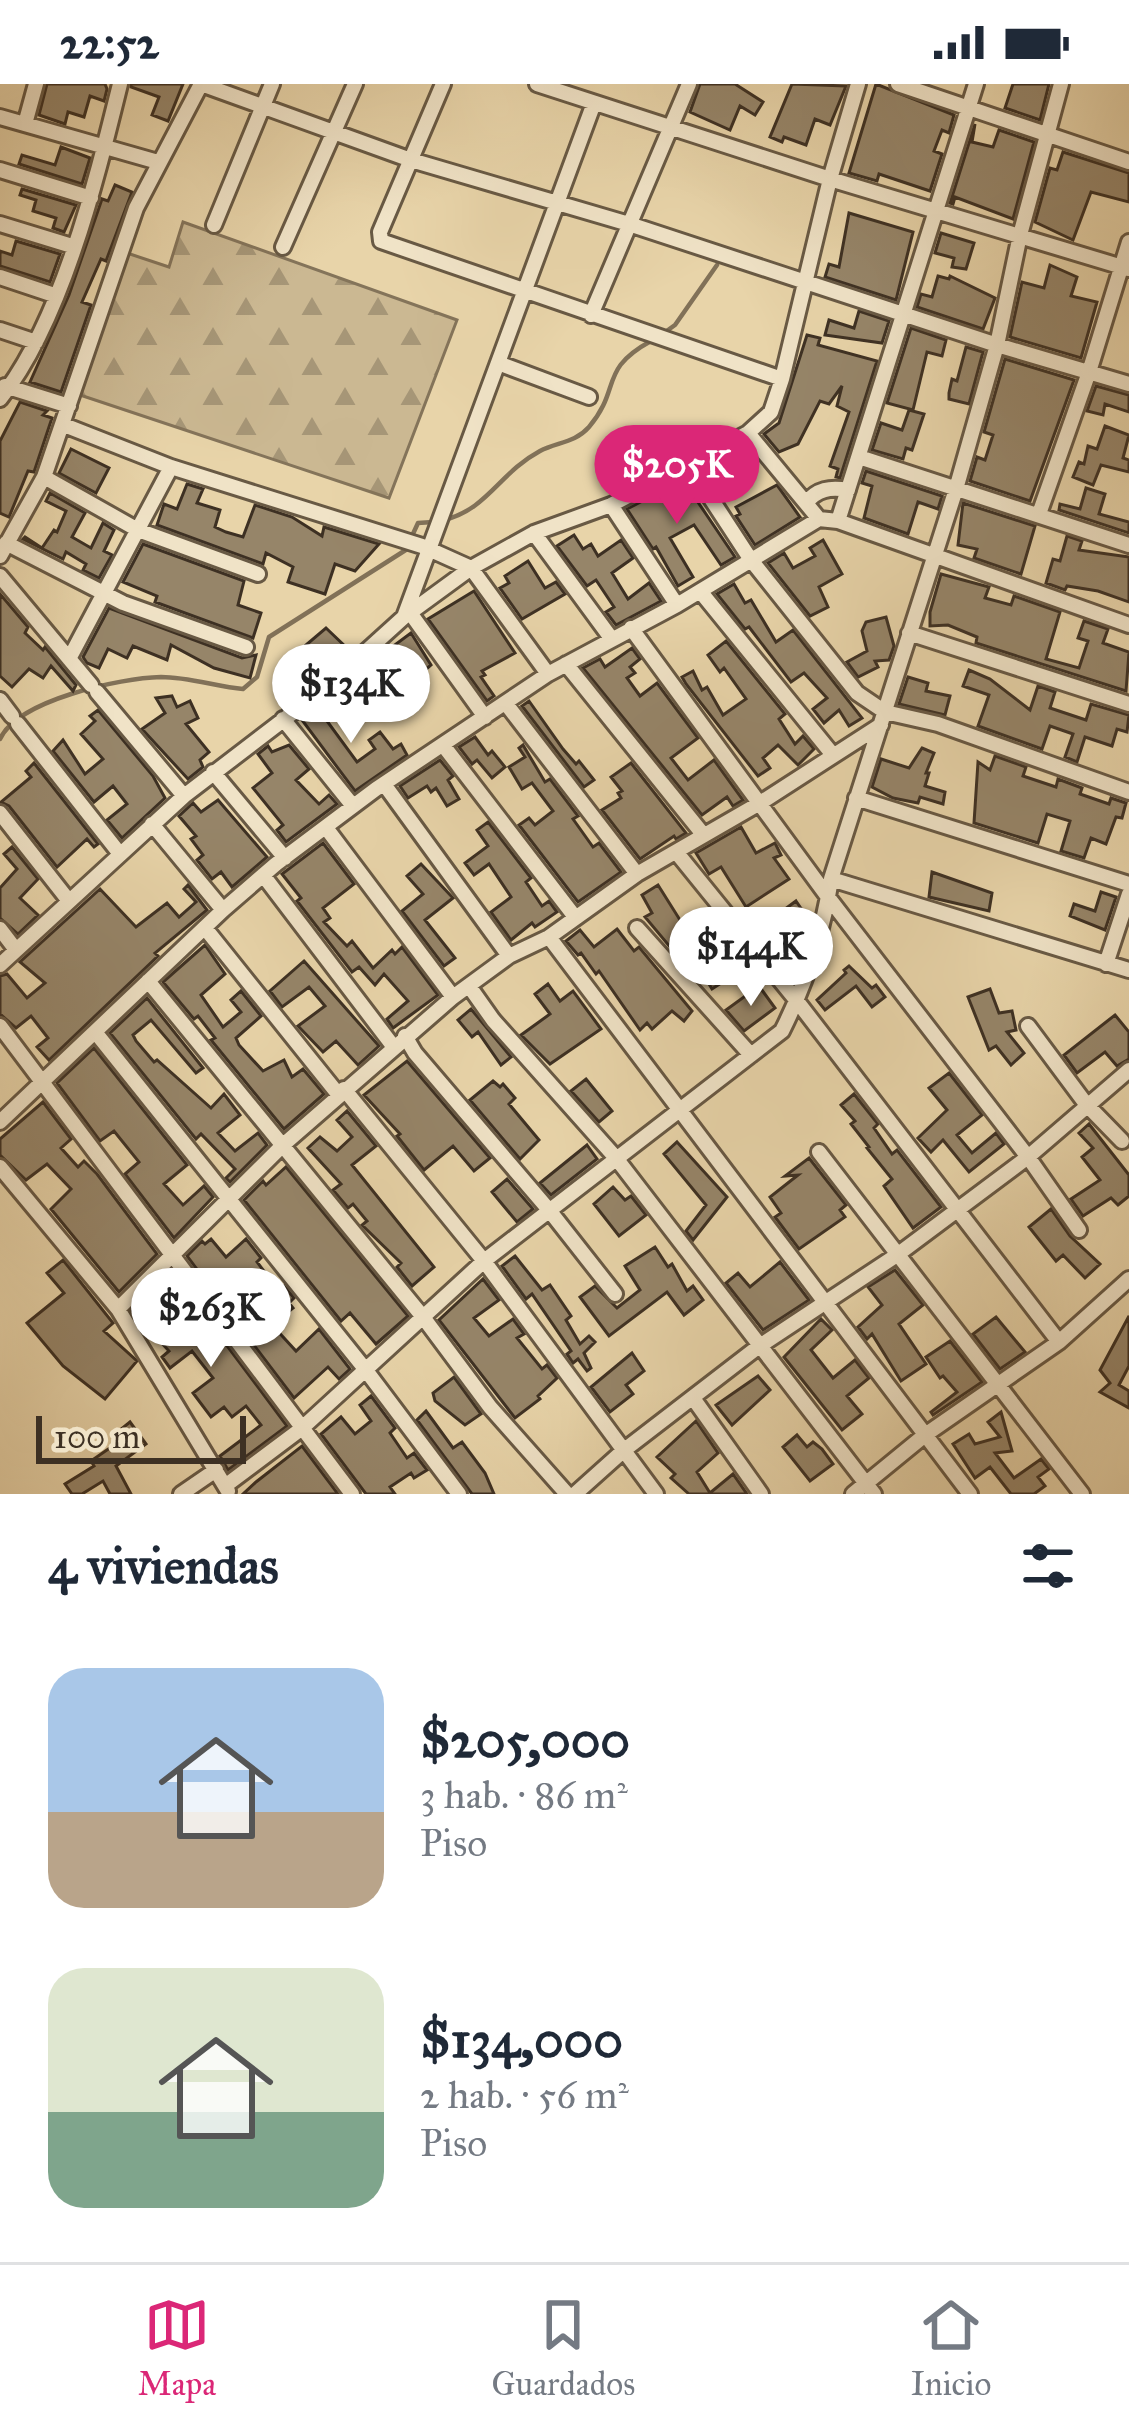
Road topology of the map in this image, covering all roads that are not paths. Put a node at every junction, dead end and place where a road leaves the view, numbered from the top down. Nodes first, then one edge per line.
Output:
1 (36, 84) edge
2 (120, 84) edge
3 (201, 84) edge
4 (272, 84) edge
5 (355, 84) edge
6 (443, 84) edge
7 (537, 84) edge
8 (689, 84) edge
9 (859, 84) edge
10 (898, 84) edge
11 (976, 84) edge
12 (1061, 84) edge
13 (594, 103) junction
14 (262, 108) junction
15 (967, 109) junction
16 (0, 117) edge
17 (25, 124) junction
18 (671, 128) junction
19 (334, 132) junction
20 (1046, 135) junction
21 (104, 149) junction
22 (411, 160) junction
23 (158, 162) junction
24 (1129, 162) edge
25 (0, 170) edge
26 (830, 179) junction
27 (91, 198) junction
28 (555, 203) junction
29 (934, 212) junction
30 (0, 224) edge
31 (629, 224) junction
32 (214, 225) dead end
33 (1020, 235) junction
34 (1129, 242) edge
35 (72, 246) junction
36 (283, 247) dead end
37 (1125, 268) edge
38 (0, 278) edge
39 (806, 281) junction
40 (524, 289) junction
41 (55, 295) junction
42 (904, 314) junction
43 (591, 315) junction
44 (0, 330) edge
45 (36, 342) junction
46 (997, 345) junction
47 (498, 363) junction
48 (1089, 372) junction
49 (782, 379) junction
50 (1129, 384) edge
51 (3, 390) edge
52 (589, 397) dead end
53 (69, 406) junction
54 (64, 425) junction
55 (748, 433) junction
56 (859, 457) junction
57 (688, 465) junction
58 (171, 467) junction
59 (44, 477) junction
60 (956, 489) junction
61 (848, 490) junction
62 (806, 503) junction
63 (611, 505) junction
64 (1039, 514) junction
65 (819, 518) junction
66 (838, 521) junction
67 (138, 530) junction
68 (534, 533) junction
69 (1129, 545) edge
70 (3, 549) edge
71 (430, 550) junction
72 (933, 556) junction
73 (751, 560) junction
74 (471, 568) junction
75 (258, 574) dead end
76 (0, 576) edge
77 (700, 591) junction
78 (104, 594) junction
79 (677, 605) junction
80 (408, 616) junction
81 (1129, 625) edge
82 (631, 628) junction
83 (909, 633) junction
84 (611, 638) junction
85 (246, 647) dead end
86 (69, 658) junction
87 (566, 664) junction
88 (548, 674) junction
89 (0, 700) edge
90 (1129, 704) edge
91 (507, 705) junction
92 (485, 717) junction
93 (883, 718) junction
94 (283, 719) junction
95 (443, 745) junction
96 (833, 755) junction
97 (213, 772) junction
98 (384, 784) junction
99 (1129, 793) edge
100 (184, 796) junction
101 (856, 798) junction
102 (760, 803) junction
103 (353, 806) junction
104 (0, 813) edge
105 (152, 824) junction
106 (327, 829) junction
107 (702, 833) junction
108 (677, 853) junction
109 (120, 854) junction
110 (285, 858) junction
111 (638, 874) junction
112 (263, 875) junction
113 (831, 879) junction
114 (1129, 884) edge
115 (1129, 894) edge
116 (829, 897) junction
117 (69, 901) junction
118 (223, 910) junction
119 (575, 917) junction
120 (0, 928) edge
121 (205, 928) junction
122 (637, 928) dead end
123 (549, 937) junction
124 (16, 950) junction
125 (509, 956) junction
126 (1106, 964) junction
127 (0, 965) edge
128 (1129, 970) edge
129 (148, 981) junction
130 (469, 986) junction
131 (453, 997) junction
132 (797, 1001) junction
133 (0, 1026) edge
134 (1028, 1026) dead end
135 (96, 1033) junction
136 (399, 1041) junction
137 (751, 1055) junction
138 (1129, 1070) edge
139 (45, 1084) junction
140 (341, 1092) junction
141 (1086, 1104) junction
142 (678, 1110) junction
143 (0, 1122) edge
144 (1122, 1142) dead end
145 (283, 1145) junction
146 (819, 1153) dead end
147 (1028, 1157) junction
148 (616, 1158) junction
149 (0, 1167) edge
150 (226, 1198) junction
151 (957, 1209) junction
152 (549, 1210) junction
153 (1079, 1230) dead end
154 (172, 1252) junction
155 (897, 1255) junction
156 (484, 1261) junction
157 (1129, 1279) edge
158 (615, 1294) dead end
159 (824, 1300) junction
160 (118, 1309) junction
161 (424, 1317) junction
162 (1059, 1342) junction
163 (758, 1347) junction
164 (365, 1369) junction
165 (996, 1384) junction
166 (693, 1398) junction
167 (301, 1429) junction
168 (926, 1435) junction
169 (623, 1451) junction
170 (216, 1470) junction
171 (871, 1489) edge
172 (228, 1490) edge
173 (181, 1494) edge
174 (352, 1494) edge
175 (459, 1494) edge
176 (571, 1494) edge
177 (656, 1494) edge
178 (761, 1494) edge
179 (853, 1494) edge
180 (970, 1494) edge
181 (1082, 1494) edge

1 - 17 street
2 - 21 street
3 - 14 street
3 - 23 street
4 - 14 street
5 - 19 street
6 - 22 street
7 - 13 street
8 - 18 street
9 - 26 street
10 - 15 street
11 - 15 street
12 - 20 street
13 - 18 street
13 - 28 street
14 - 19 street
14 - 32 street
15 - 20 street
15 - 29 street
16 - 17 street
17 - 21 street
18 - 26 street
18 - 31 street
19 - 22 street
19 - 36 street
20 - 24 street
20 - 33 street
21 - 23 street
21 - 27 street
22 - 28 street
22 - 40 street
23 - 53 street
25 - 27 street
26 - 29 street
26 - 39 street
27 - 35 street
28 - 31 street
28 - 40 street
29 - 33 street
29 - 42 street
30 - 35 street
31 - 39 street
31 - 43 street
33 - 37 street
33 - 46 street
34 - 37 street
35 - 41 street
37 - 48 street
38 - 41 street
39 - 42 street
39 - 49 street
40 - 43 street
40 - 47 street
41 - 45 street
42 - 46 street
42 - 56 street
43 - 49 street
44 - 45 street
45 - 51 street
46 - 48 street
46 - 60 street
47 - 52 street
47 - 71 street
48 - 50 street
48 - 64 street
49 - 55 street
51 - 53 street
53 - 54 street
54 - 58 street
54 - 59 street
55 - 57 street
55 - 62 street
56 - 60 street
56 - 61 street
57 - 63 street
57 - 73 street
58 - 67 street
58 - 71 street
59 - 67 street
59 - 70 street
60 - 64 street
60 - 72 street
61 - 62 street
61 - 66 street
62 - 65 street
63 - 68 street
63 - 79 street
64 - 69 street
65 - 66 street
65 - 73 street
66 - 72 street
67 - 75 street
67 - 78 street
68 - 74 street
68 - 84 street
70 - 78 street
71 - 74 street
71 - 80 street
72 - 81 street
72 - 83 street
73 - 77 street
73 - 93 street
74 - 80 street
74 - 88 street
76 - 86 street
77 - 79 street
77 - 96 street
78 - 85 street
78 - 86 street
79 - 82 street
80 - 92 street
80 - 94 street
82 - 84 street
82 - 102 street
83 - 90 street
83 - 93 street
84 - 87 street
86 - 100 street
87 - 88 street
87 - 107 street
88 - 91 street
89 - 109 street
91 - 92 street
91 - 111 street
92 - 95 street
93 - 96 street
93 - 99 street
93 - 101 street
94 - 97 street
94 - 103 street
95 - 98 street
95 - 119 street
96 - 102 street
97 - 100 street
97 - 110 street
98 - 103 street
98 - 125 street
100 - 105 street
101 - 113 street
101 - 114 street
102 - 107 street
102 - 116 street
103 - 106 street
104 - 117 street
105 - 109 street
105 - 118 street
106 - 110 street
106 - 131 street
107 - 108 street
108 - 111 street
108 - 132 street
109 - 117 street
110 - 112 street
111 - 119 street
112 - 118 street
112 - 136 street
113 - 116 street
113 - 126 street
115 - 126 street
116 - 132 street
116 - 147 street
117 - 124 street
118 - 121 street
119 - 123 street
120 - 124 street
121 - 129 street
121 - 140 street
122 - 137 street
123 - 125 street
123 - 142 street
124 - 127 street
125 - 130 street
126 - 128 street
129 - 135 street
129 - 145 street
130 - 131 street
130 - 148 street
131 - 136 street
132 - 137 street
132 - 151 street
133 - 139 street
134 - 141 street
135 - 139 street
135 - 150 street
136 - 140 street
136 - 152 street
137 - 142 street
138 - 141 street
139 - 143 street
139 - 154 street
140 - 145 street
140 - 156 street
141 - 144 street
141 - 147 street
142 - 148 street
142 - 159 street
145 - 150 street
145 - 161 street
146 - 155 street
147 - 151 street
147 - 153 street
148 - 152 street
148 - 163 street
149 - 160 street
150 - 154 street
150 - 164 street
151 - 155 street
151 - 162 street
152 - 156 street
152 - 158 street
154 - 160 street
154 - 167 street
155 - 159 street
155 - 165 street
156 - 161 street
156 - 169 street
157 - 162 street
159 - 163 street
159 - 168 street
160 - 170 street
161 - 164 street
161 - 176 street
162 - 165 street
163 - 166 street
163 - 171 street
164 - 167 street
164 - 175 street
165 - 168 street
165 - 181 street
166 - 169 street
166 - 178 street
167 - 172 street
167 - 174 street
168 - 171 street
168 - 180 street
169 - 176 street
169 - 177 street
170 - 172 street
170 - 173 street
171 - 179 street

